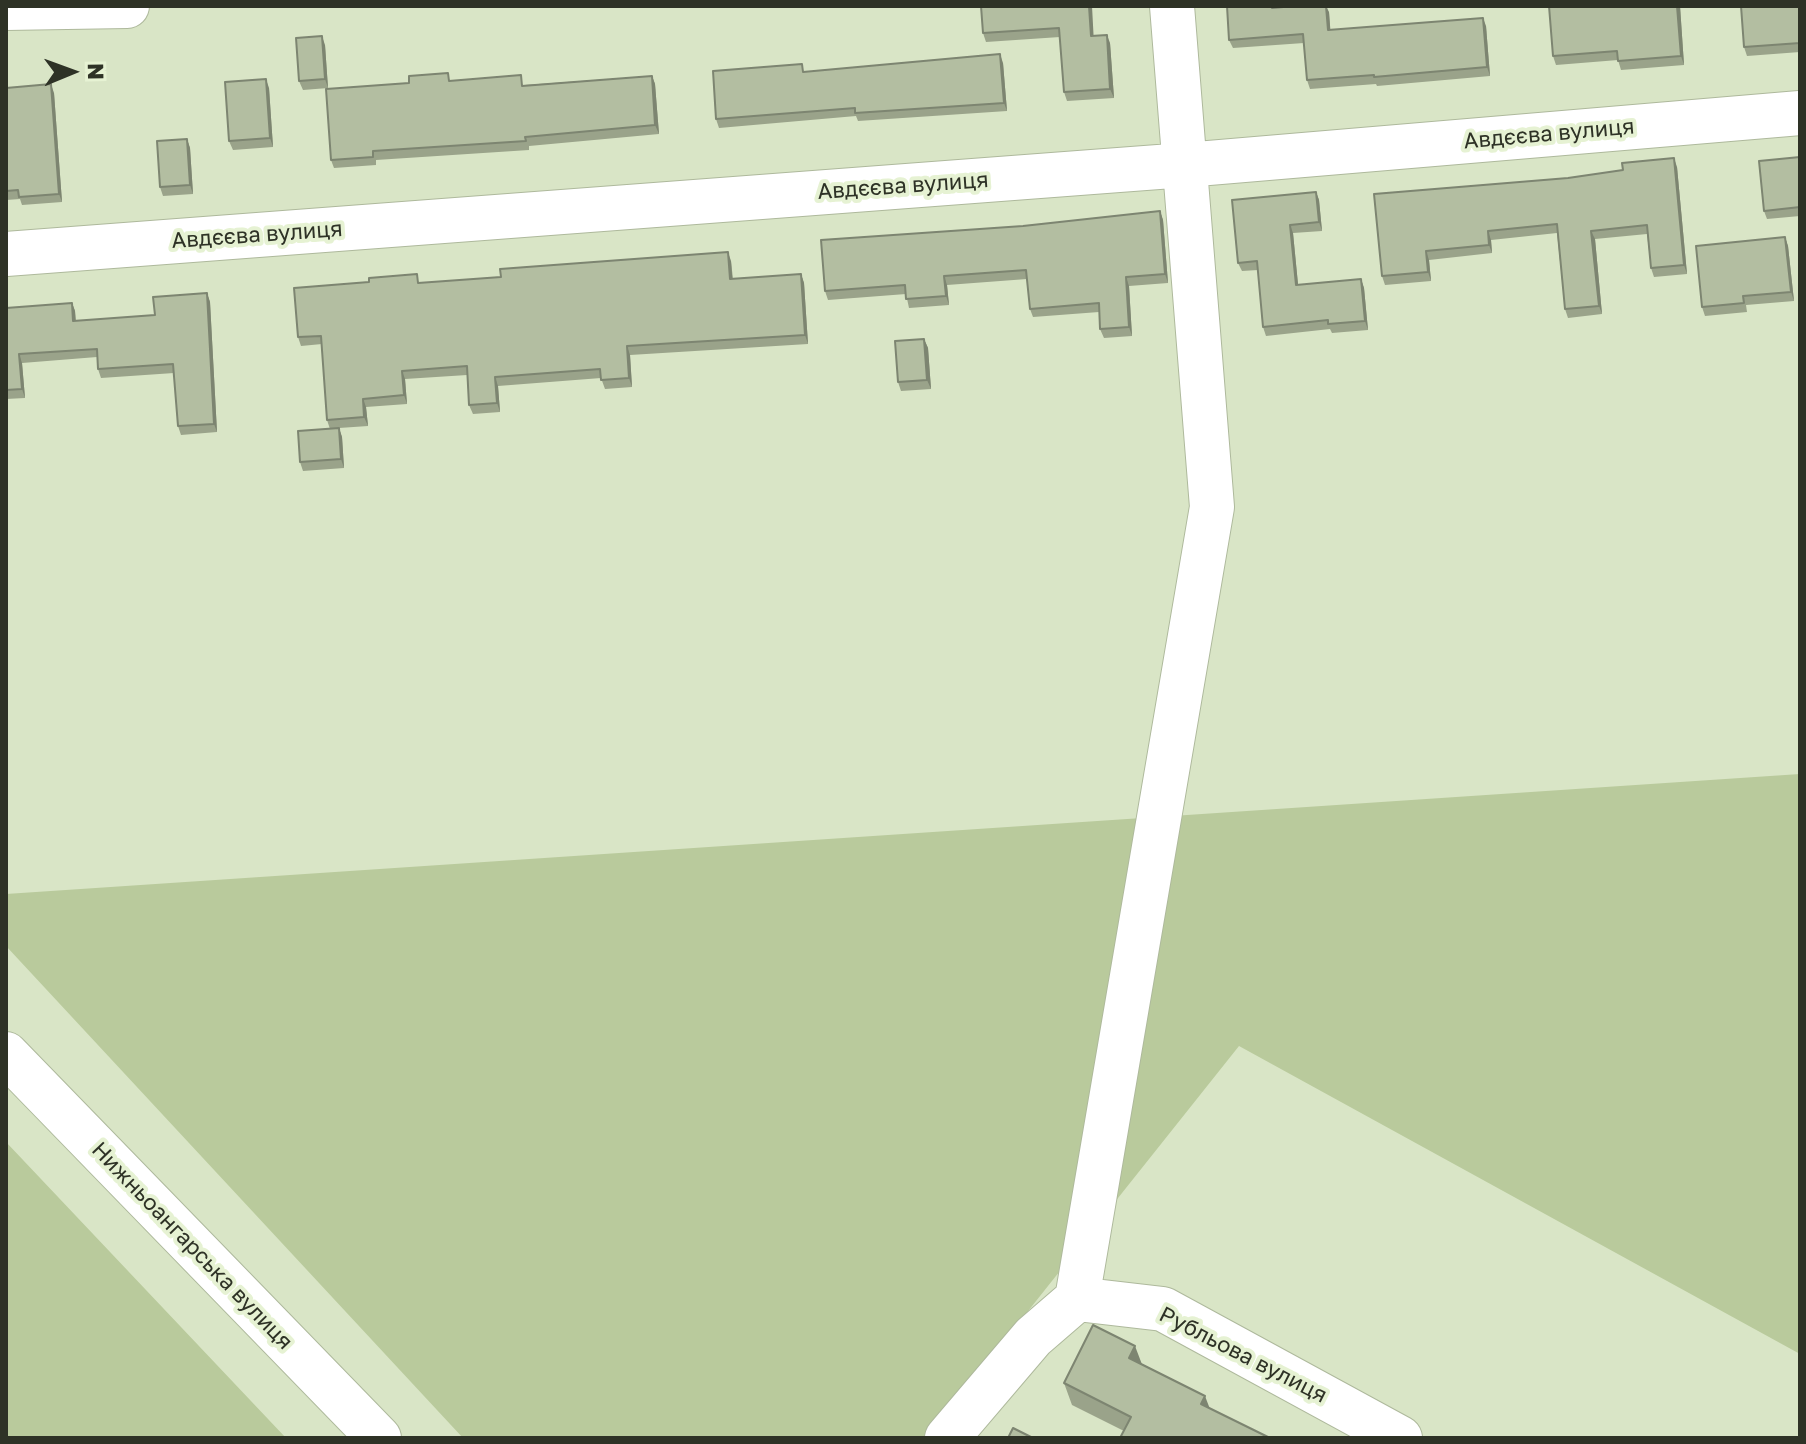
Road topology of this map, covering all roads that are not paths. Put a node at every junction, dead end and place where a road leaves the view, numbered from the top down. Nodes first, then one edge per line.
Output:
1 (127, 6) edge
2 (1172, 6) edge
3 (6, 8) edge
4 (1800, 113) edge
5 (1185, 165) junction
6 (6, 254) edge
7 (6, 1054) edge
8 (1077, 1299) junction
9 (379, 1438) edge
10 (947, 1438) edge
11 (1400, 1438) edge

1 - 3 street
2 - 5 street
4 - 5 street, Авдєєва вулиця
5 - 6 street, Авдєєва вулиця
5 - 8 street
7 - 9 street, Нижньоангарська вулиця
8 - 10 street
8 - 11 street, Рубльова вулиця

